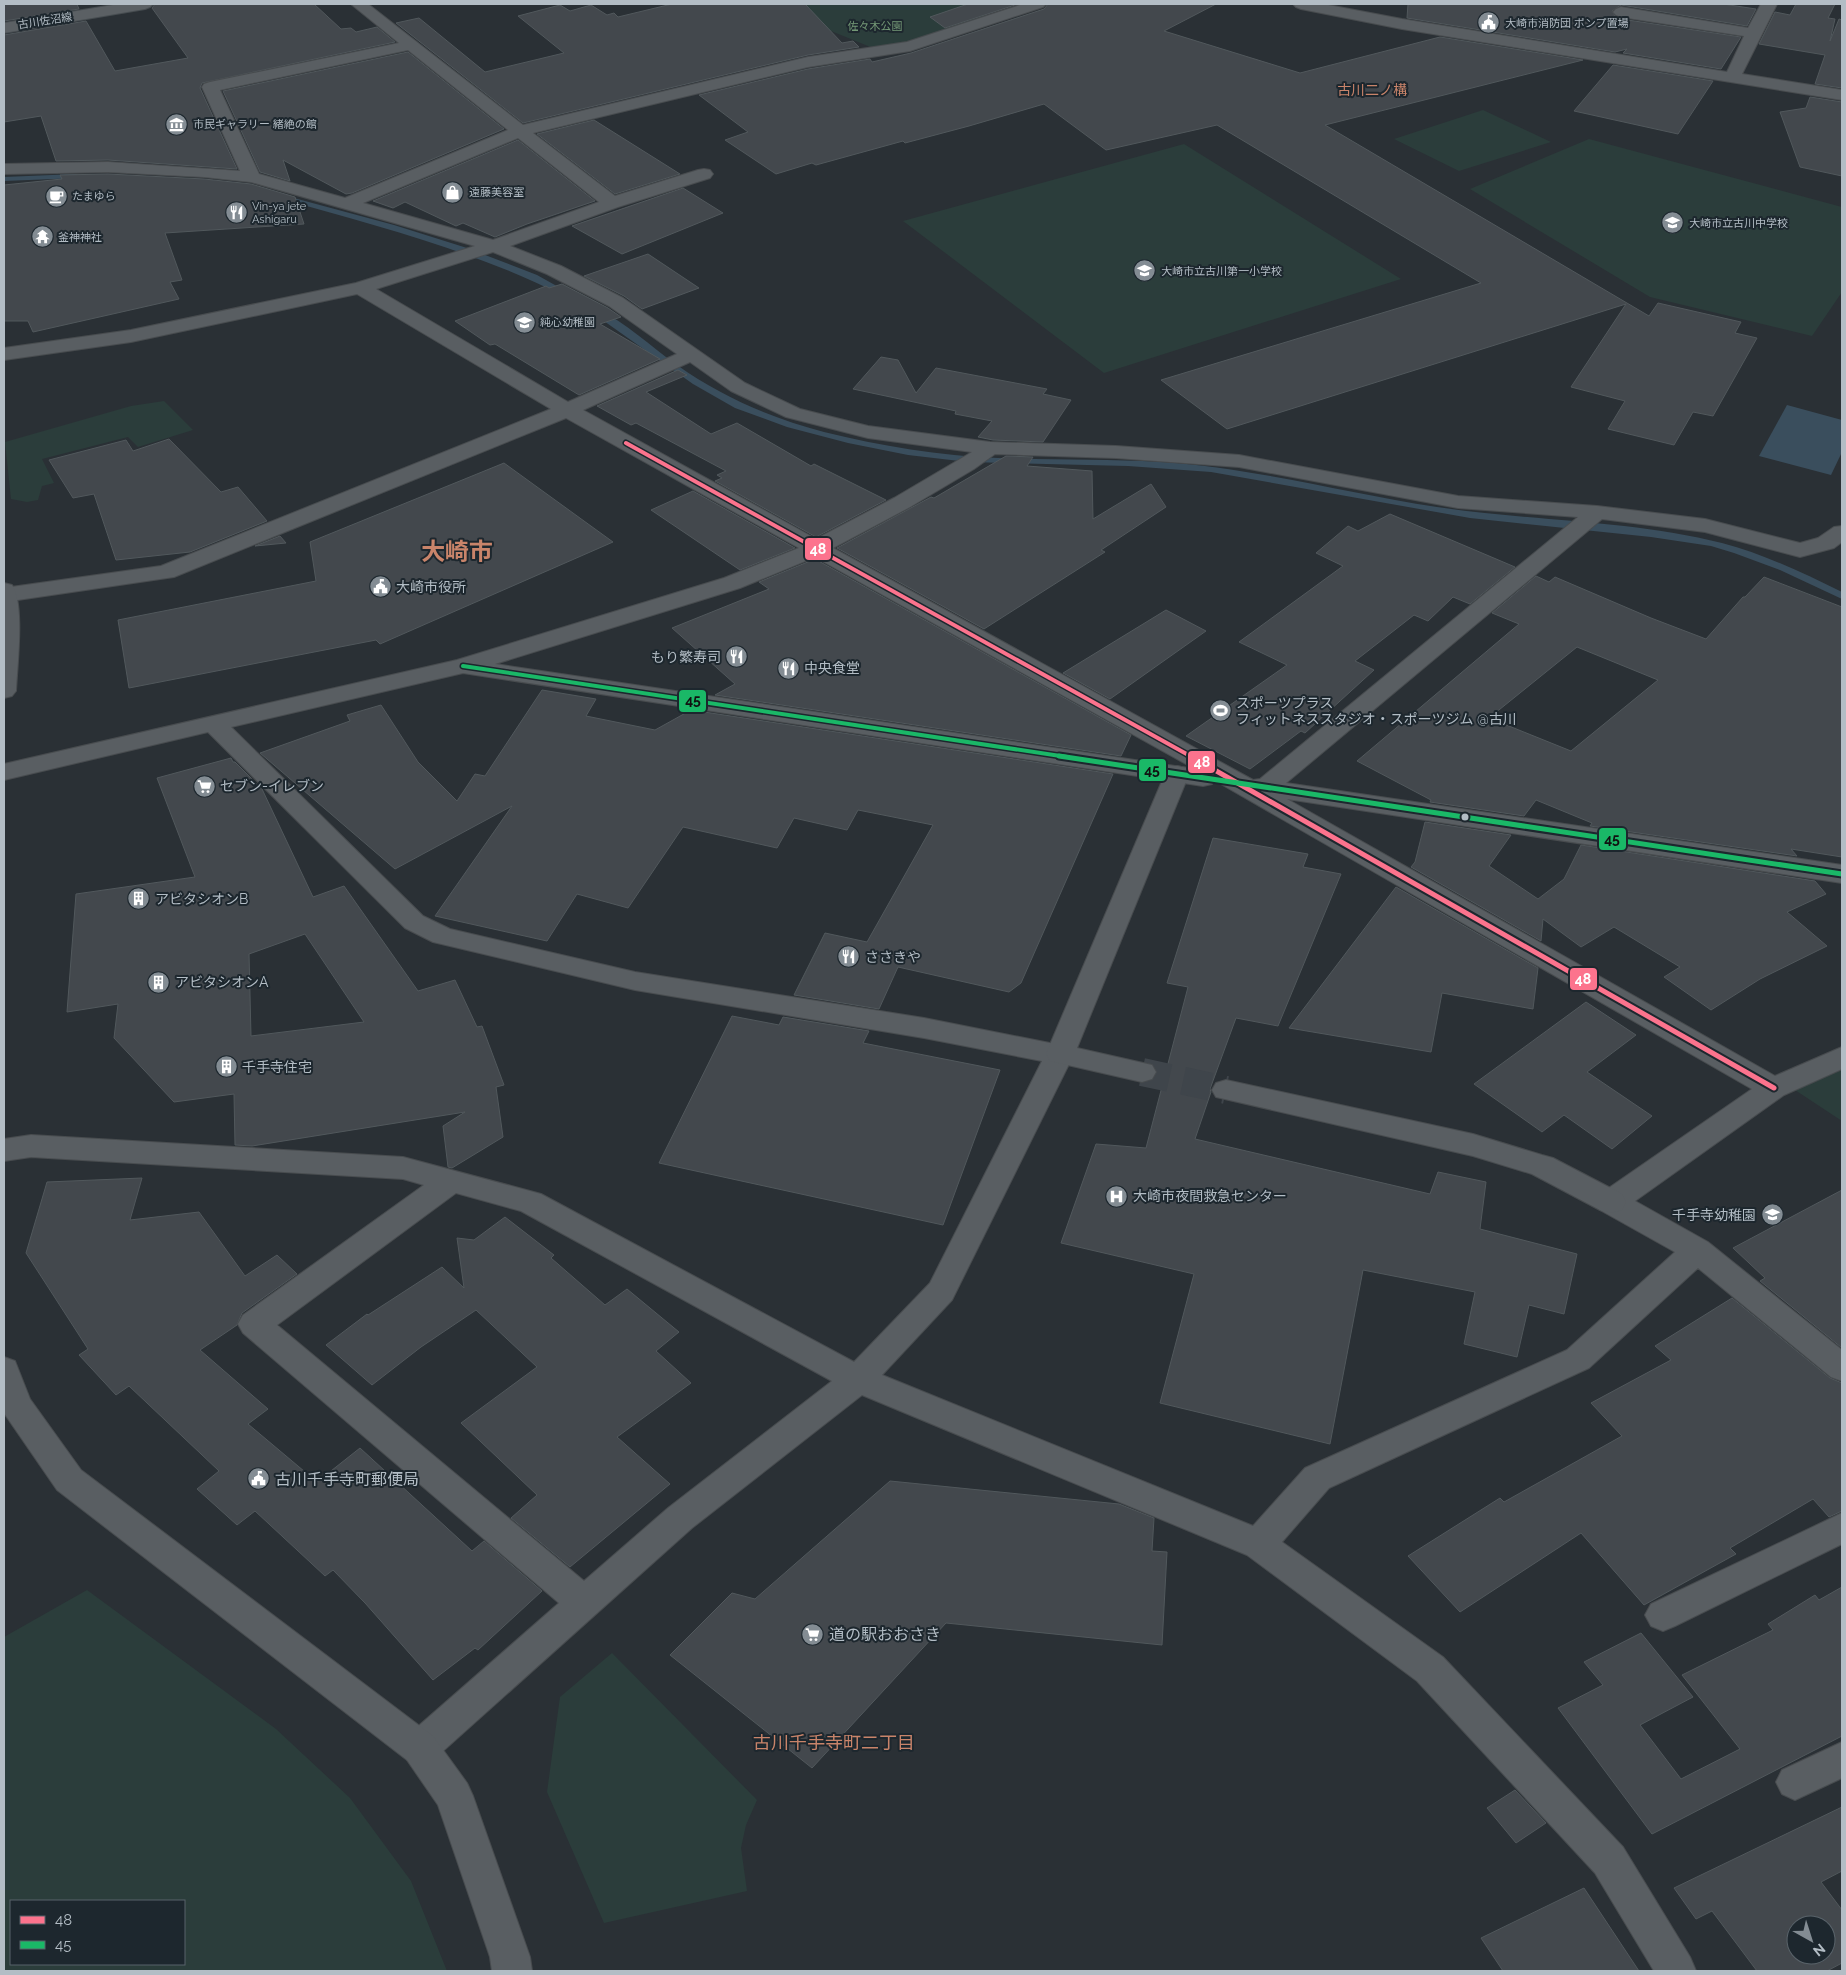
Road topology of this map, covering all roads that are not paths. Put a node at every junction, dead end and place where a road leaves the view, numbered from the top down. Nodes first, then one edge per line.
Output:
1 (145, 4) edge
2 (359, 4) edge
3 (1038, 4) edge
4 (1301, 4) edge
5 (1769, 4) edge
6 (127, 5) edge
7 (1411, 10) dead end
8 (1621, 12) dead end
9 (1402, 24) junction
10 (4, 28) edge
11 (1753, 33) junction
12 (411, 45) junction
13 (1732, 77) junction
14 (1842, 95) edge
15 (520, 131) junction
16 (4, 169) edge
17 (704, 174) dead end
18 (252, 177) junction
19 (346, 204) junction
20 (612, 204) junction
21 (479, 251) junction
22 (360, 288) junction
23 (4, 354) edge
24 (684, 358) junction
25 (567, 410) junction
26 (988, 451) junction
27 (1586, 522) junction
28 (1842, 532) edge
29 (817, 548) junction
30 (4, 594) edge
31 (463, 666) junction
32 (4, 691) edge
33 (214, 724) junction
34 (4, 772) edge
35 (1177, 774) junction
36 (1238, 784) junction
37 (1265, 788) junction
38 (1842, 874) edge
39 (1060, 1054) junction
40 (1842, 1057) edge
41 (1142, 1072) tunnel mouth
42 (1774, 1088) junction
43 (1226, 1090) tunnel mouth
44 (4, 1150) edge
45 (451, 1181) junction
46 (1611, 1202) junction
47 (1697, 1250) junction
48 (1842, 1368) edge
49 (4, 1370) edge
50 (858, 1379) junction
51 (1842, 1528) edge
52 (1259, 1544) junction
53 (584, 1602) junction
54 (1663, 1615) dead end
55 (420, 1748) junction
56 (1842, 1759) edge
57 (1795, 1782) dead end
58 (512, 1971) edge
59 (1676, 1971) edge

1 - 6 main road, 古川佐沼線
2 - 12 street
3 - 15 street
4 - 9 street
5 - 11 street
6 - 10 main road, 古川佐沼線
7 - 9 street
8 - 11 street
9 - 13 street
11 - 13 street
12 - 15 street
12 - 18 street
13 - 14 street
15 - 19 street
15 - 20 street
16 - 18 street
17 - 20 street
18 - 19 street
19 - 21 street
20 - 21 street
21 - 22 street
21 - 24 street
22 - 23 street
22 - 25 street
24 - 25 street
24 - 26 street
25 - 29 street
25 - 30 street
26 - 27 street
26 - 29 street
27 - 28 street
27 - 37 street
29 - 31 street
29 - 36 street
30 - 32 street
31 - 33 street
31 - 35 street
33 - 34 street
33 - 39 street
35 - 36 street
35 - 39 street
36 - 37 street
36 - 42 street
37 - 38 street
39 - 41 street
39 - 50 street
40 - 42 street
42 - 46 street
43 - 46 street
44 - 45 street
45 - 50 street
45 - 53 street
46 - 47 street
47 - 48 street
47 - 52 street
49 - 55 street
50 - 52 street
50 - 53 street
51 - 54 street
52 - 59 street
53 - 55 street
55 - 58 street
56 - 57 street

